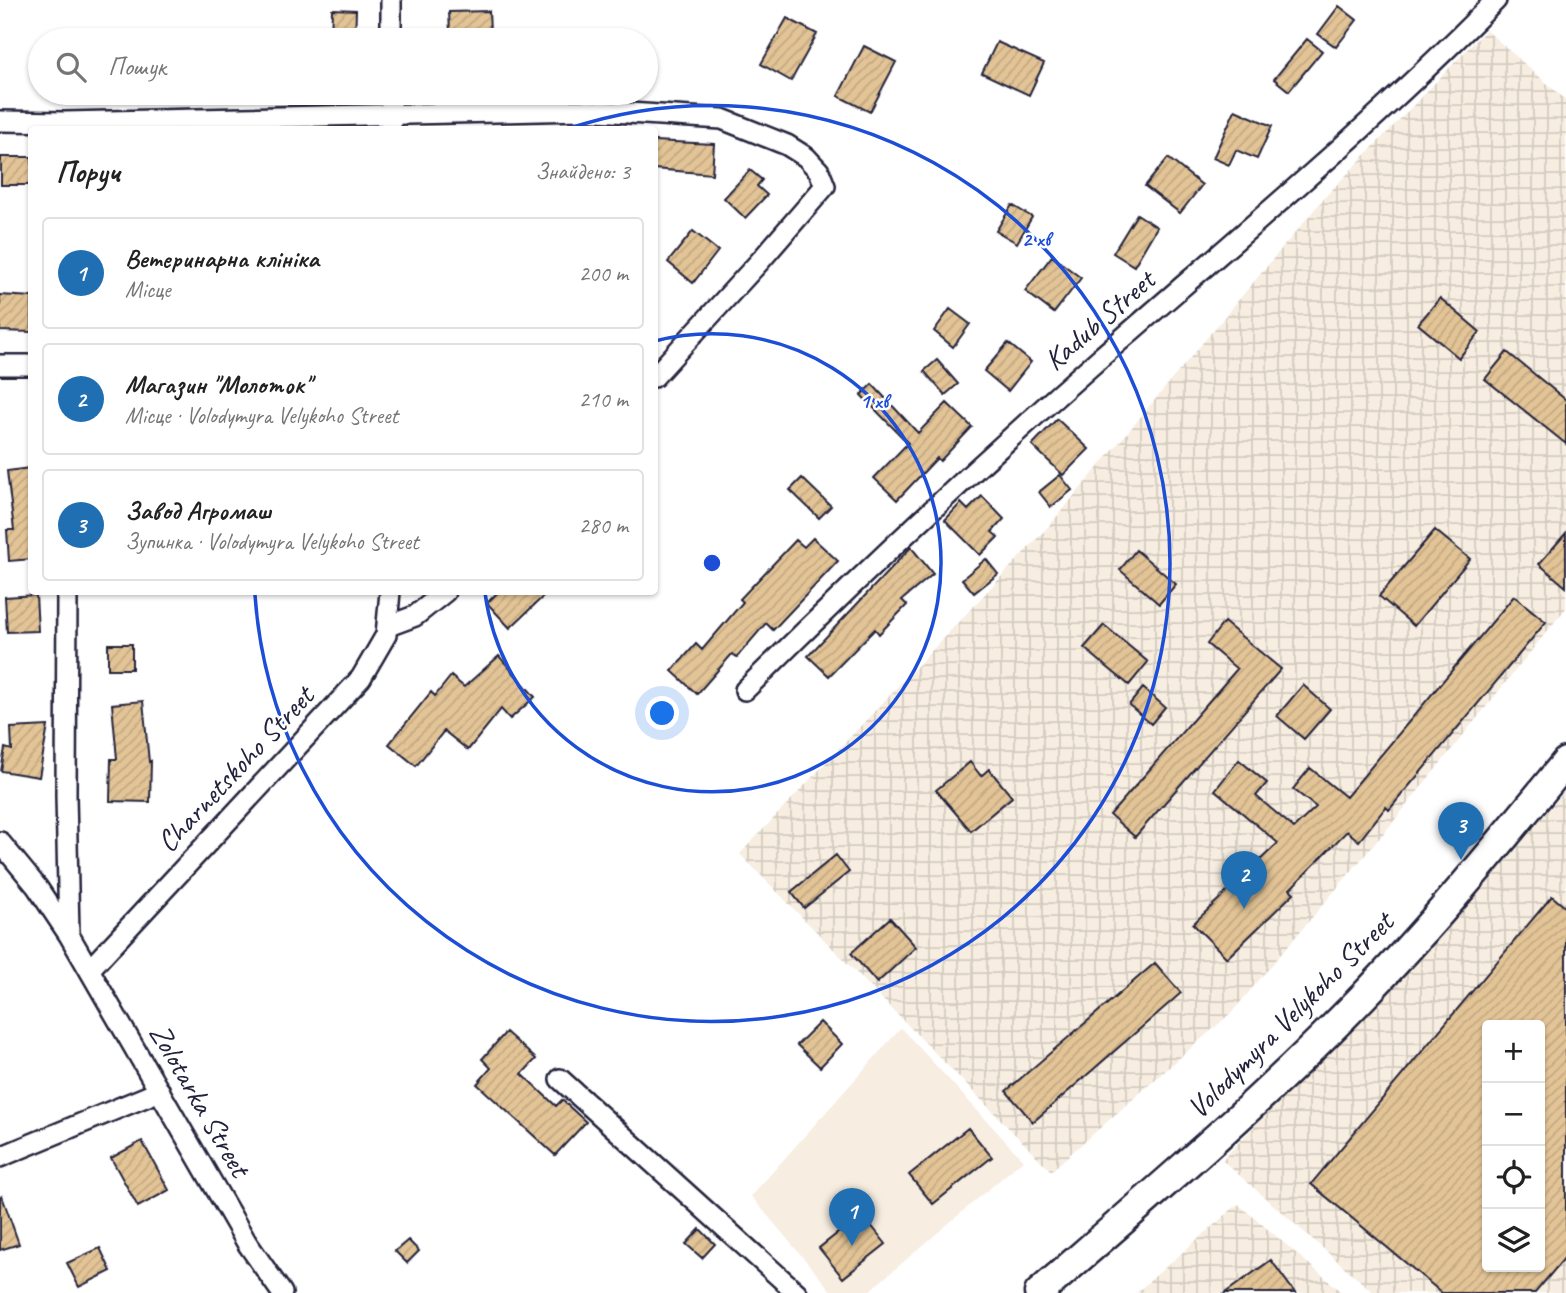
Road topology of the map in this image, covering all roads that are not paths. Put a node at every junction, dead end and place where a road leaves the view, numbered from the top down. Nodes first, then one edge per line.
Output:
1 (391, 0) edge
2 (1496, 0) edge
3 (391, 28) edge
4 (0, 121) edge
5 (391, 122) edge
6 (65, 126) edge
7 (0, 365) edge
8 (28, 365) edge
9 (658, 373) edge
10 (67, 595) edge
11 (390, 595) edge
12 (441, 595) edge
13 (388, 626) junction
14 (745, 690) dead end
15 (1566, 762) edge
16 (0, 842) edge
17 (69, 935) junction
18 (90, 969) junction
19 (561, 1079) dead end
20 (160, 1091) junction
21 (0, 1157) edge
22 (282, 1293) edge
23 (797, 1293) edge
24 (1038, 1293) edge

1 - 3 street
2 - 14 street, Kadub Street
4 - 6 street
5 - 6 street
5 - 9 street
7 - 8 street
10 - 17 street
11 - 13 street, Charnetskoho Street
12 - 13 street
13 - 18 street, Charnetskoho Street
15 - 24 main road, Volodymyra Velykoho Street
16 - 17 street, Zolotarka Street
17 - 18 street, Zolotarka Street
18 - 20 street, Zolotarka Street
19 - 23 street
20 - 21 street
20 - 22 street, Zolotarka Street

